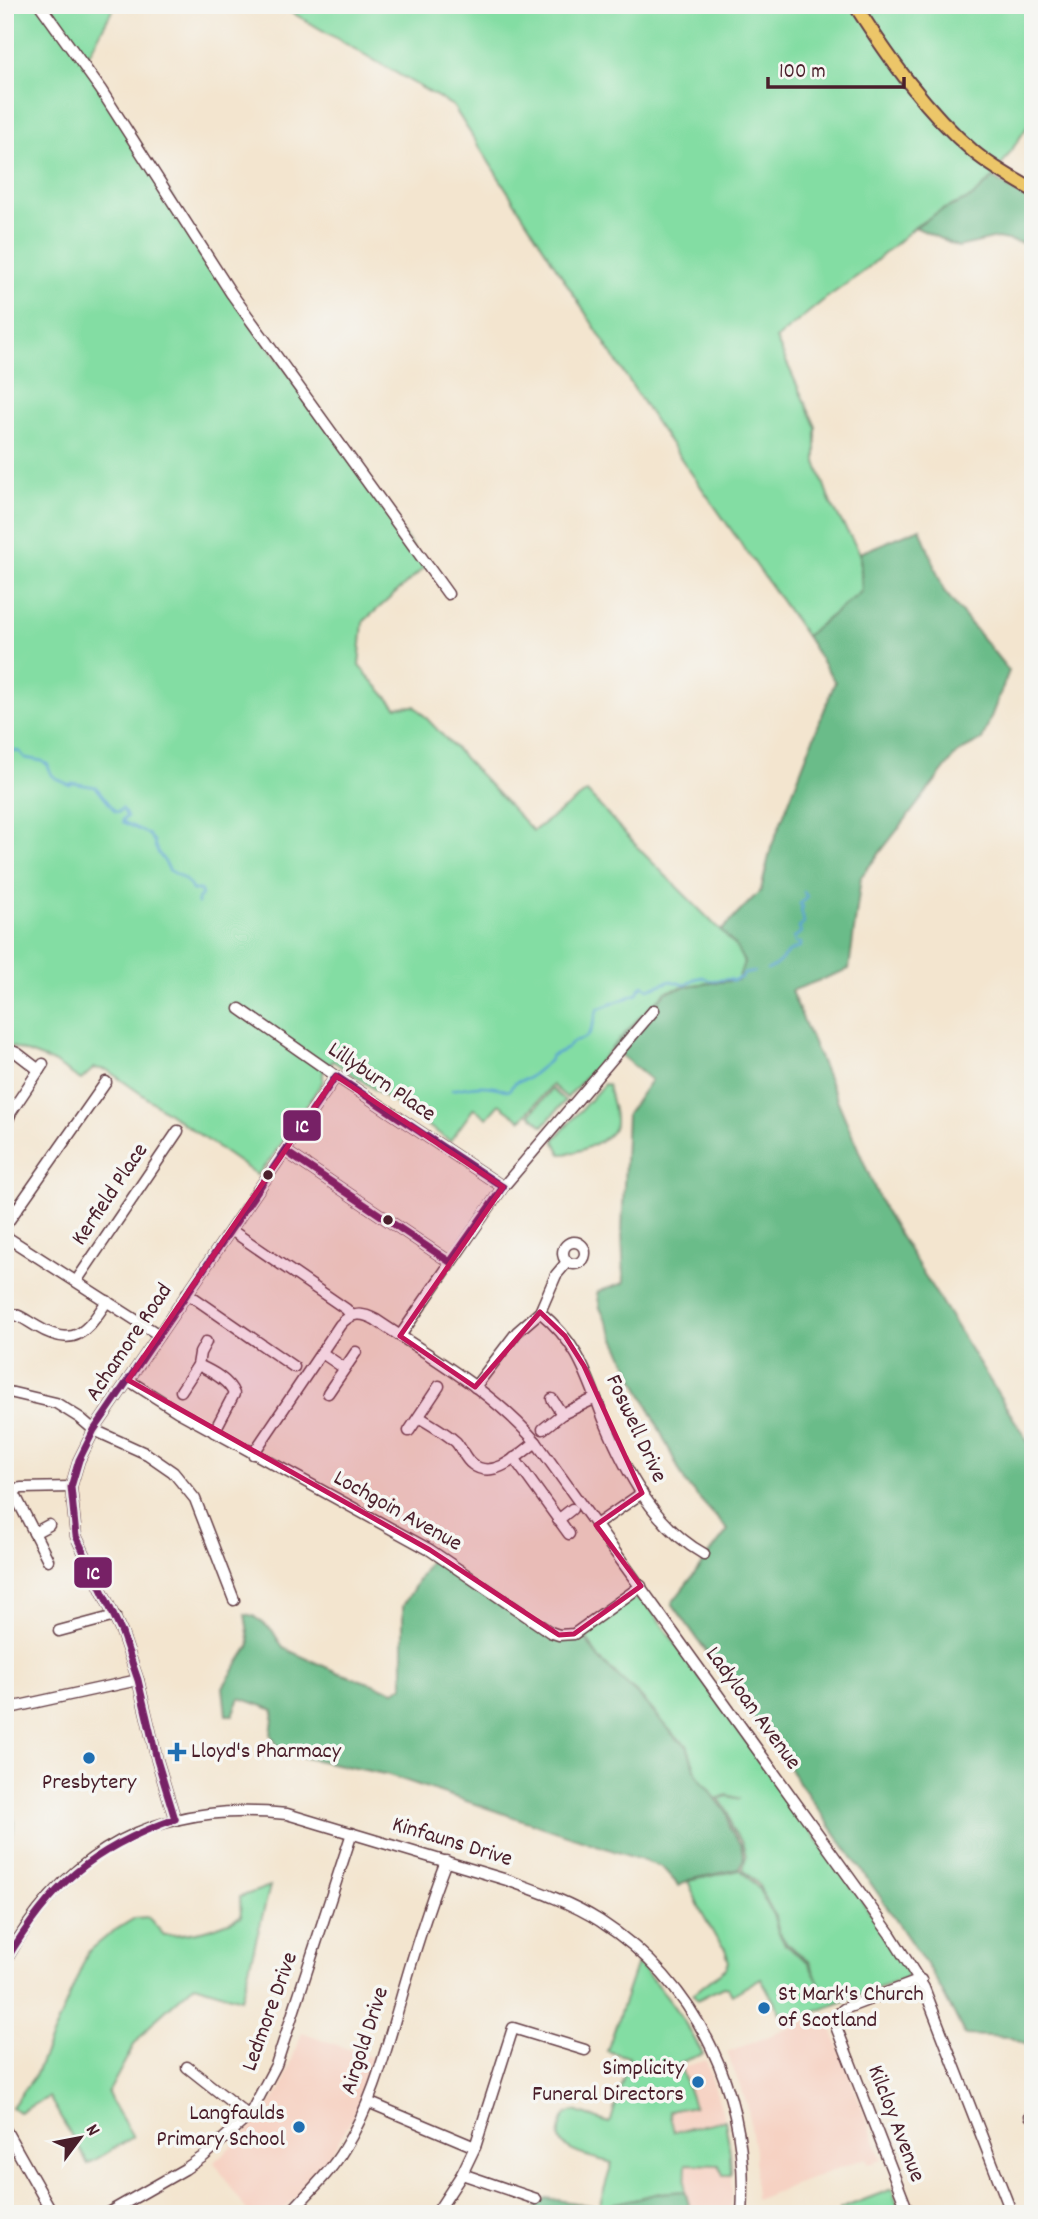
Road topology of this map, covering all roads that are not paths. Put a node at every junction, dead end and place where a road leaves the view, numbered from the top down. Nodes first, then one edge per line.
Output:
1 (40, 5) edge
2 (855, 5) edge
3 (1033, 190) edge
4 (448, 594) dead end
5 (240, 1009) dead end
6 (654, 1010) dead end
7 (5, 1048) edge
8 (336, 1076) junction
9 (106, 1082) dead end
10 (5, 1127) edge
11 (178, 1131) dead end
12 (285, 1151) junction
13 (503, 1187) junction
14 (5, 1226) edge
15 (231, 1230) junction
16 (5, 1236) edge
17 (450, 1262) junction
18 (567, 1262) dead end
19 (77, 1280) junction
20 (187, 1293) junction
21 (107, 1301) junction
22 (540, 1312) junction
23 (5, 1313) edge
24 (352, 1315) junction
25 (159, 1335) junction
26 (400, 1336) junction
27 (206, 1342) dead end
28 (356, 1352) dead end
29 (322, 1353) junction
30 (198, 1365) junction
31 (294, 1367) dead end
32 (344, 1368) junction
33 (128, 1380) junction
34 (439, 1386) dead end
35 (475, 1387) junction
36 (5, 1391) edge
37 (181, 1391) dead end
38 (328, 1393) dead end
39 (596, 1398) junction
40 (552, 1399) dead end
41 (562, 1414) junction
42 (419, 1417) junction
43 (543, 1429) dead end
44 (94, 1430) junction
45 (409, 1431) dead end
46 (214, 1432) junction
47 (536, 1442) junction
48 (253, 1454) junction
49 (514, 1458) junction
50 (71, 1487) junction
51 (8, 1490) edge
52 (642, 1493) junction
53 (572, 1510) dead end
54 (558, 1520) junction
55 (49, 1525) dead end
56 (596, 1525) junction
57 (34, 1533) junction
58 (569, 1534) dead end
59 (704, 1554) dead end
60 (48, 1560) dead end
61 (641, 1587) junction
62 (234, 1600) dead end
63 (115, 1616) junction
64 (59, 1631) dead end
65 (138, 1680) junction
66 (5, 1709) edge
67 (175, 1819) junction
68 (352, 1833) junction
69 (446, 1861) junction
70 (5, 1962) edge
71 (921, 1980) junction
72 (585, 2050) dead end
73 (187, 2067) dead end
74 (368, 2102) junction
75 (248, 2116) junction
76 (5, 2129) edge
77 (475, 2147) junction
78 (462, 2174) junction
79 (536, 2199) dead end
80 (53, 2214) edge
81 (106, 2214) edge
82 (289, 2214) edge
83 (436, 2214) edge
84 (742, 2214) edge
85 (909, 2214) edge
86 (1012, 2214) edge

1 - 4 street
2 - 3 main road
5 - 8 street, Lillyburn Place
6 - 13 street
7 - 10 street
8 - 12 street, Achamore Road
8 - 13 street, Lillyburn Place
9 - 14 street
11 - 19 street, Kerfield Place
12 - 15 street, Achamore Road
12 - 17 street
13 - 17 street
15 - 20 street, Achamore Road
15 - 24 street, Ladyloan Avenue
16 - 19 street
17 - 26 street
18 - 22 street
19 - 21 street
20 - 25 street, Achamore Road
20 - 31 street
21 - 23 street
21 - 25 street
22 - 35 street
22 - 39 street, Foswell Drive
24 - 26 street, Ladyloan Avenue
24 - 29 street
25 - 33 street, Achamore Road
26 - 35 street, Ladyloan Avenue
27 - 30 street
28 - 32 street
29 - 32 street
29 - 48 street
30 - 37 street
30 - 46 street
32 - 38 street
33 - 44 street, Achamore Road
33 - 46 street, Lochgoin Avenue
34 - 42 street
35 - 47 street, Ladyloan Avenue
36 - 44 street
39 - 41 street
39 - 52 street, Foswell Drive
40 - 41 street
41 - 43 street
42 - 45 street
42 - 49 street
44 - 50 street, Achamore Road
44 - 62 street
46 - 48 street, Lochgoin Avenue
47 - 49 street
47 - 56 street, Ladyloan Avenue
48 - 61 street, Lochgoin Avenue
49 - 54 street
50 - 51 street
50 - 63 street, Achamore Road
51 - 57 street
52 - 56 street
52 - 59 street, Foswell Drive
53 - 54 street
54 - 58 street
55 - 57 street
56 - 61 street, Ladyloan Avenue
57 - 60 street
61 - 71 street, Ladyloan Avenue
63 - 64 street
63 - 65 street, Achamore Road
65 - 66 street
65 - 67 street, Achamore Road
67 - 68 street, Kinfauns Drive
67 - 70 street, Kinfauns Drive
68 - 69 street, Kinfauns Drive
68 - 75 street, Ledmore Drive
69 - 74 street, Airgold Drive
69 - 84 street, Kinfauns Drive
71 - 85 street, Kilcloy Avenue
71 - 86 street, Ladyloan Avenue
72 - 77 street
73 - 75 street
74 - 77 street
74 - 82 street, Airgold Drive
75 - 81 street, Ledmore Drive
76 - 80 street
77 - 78 street
78 - 79 street
78 - 83 street

